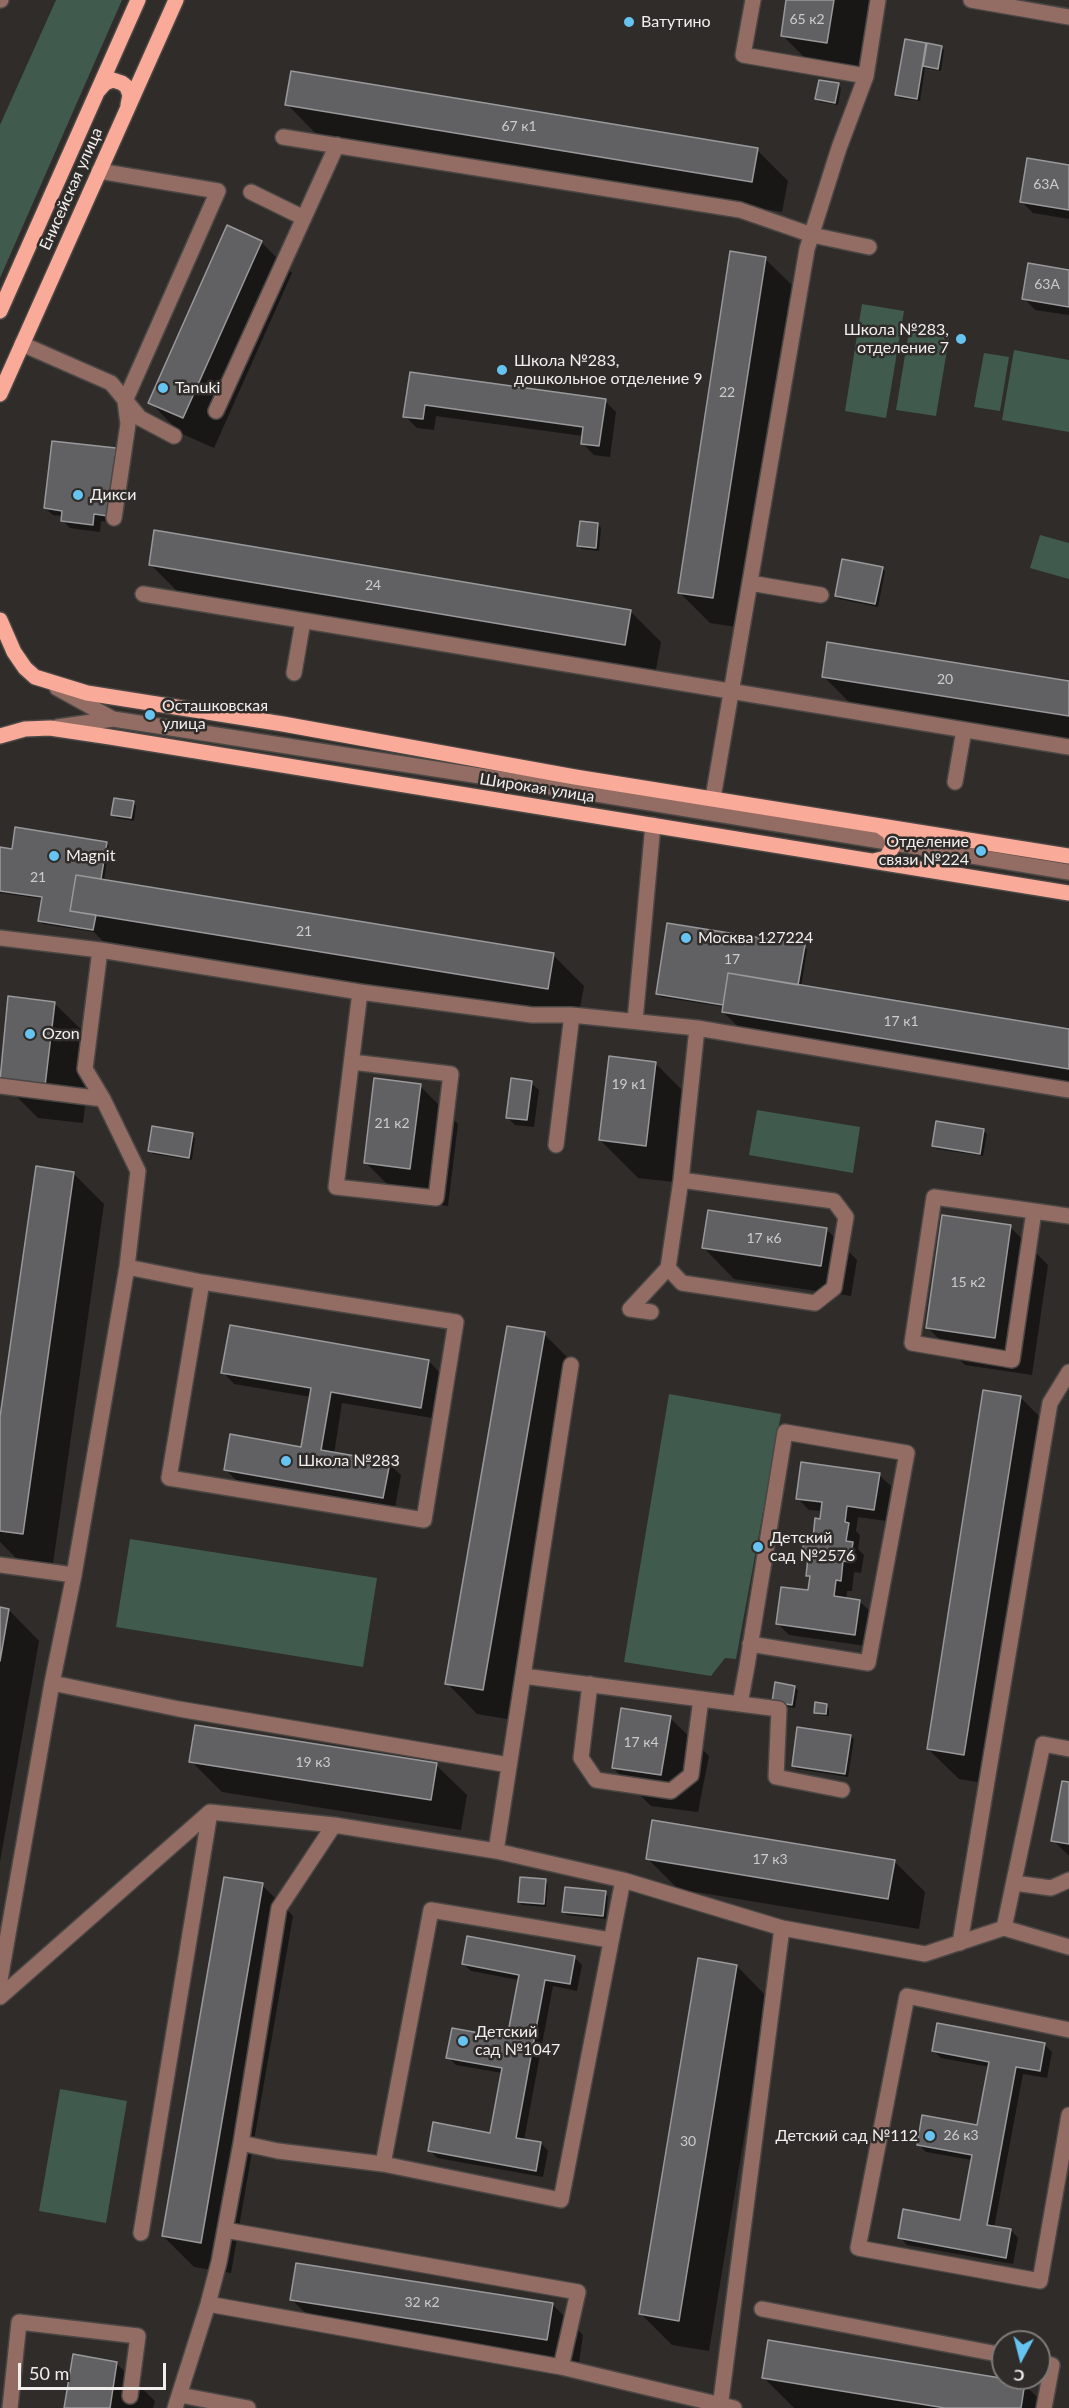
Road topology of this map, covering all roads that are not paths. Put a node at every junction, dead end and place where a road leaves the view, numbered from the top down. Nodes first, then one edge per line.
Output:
1 (138, 0) edge
2 (176, 0) edge
3 (753, 0) edge
4 (878, 0) edge
5 (971, 0) edge
6 (1069, 17) edge
7 (866, 76) junction
8 (97, 92) junction
9 (128, 105) junction
10 (283, 137) dead end
11 (337, 146) junction
12 (99, 171) junction
13 (251, 192) dead end
14 (304, 218) junction
15 (812, 235) junction
16 (869, 248) dead end
17 (0, 311) edge
18 (22, 344) junction
19 (0, 394) edge
20 (125, 401) junction
21 (216, 411) dead end
22 (174, 436) dead end
23 (114, 518) dead end
24 (750, 583) junction
25 (143, 594) dead end
26 (821, 595) dead end
27 (0, 620) edge
28 (303, 621) junction
29 (294, 673) dead end
30 (48, 682) junction
31 (731, 691) junction
32 (113, 718) junction
33 (50, 728) junction
34 (963, 730) junction
35 (0, 736) edge
36 (386, 743) junction
37 (1069, 747) edge
38 (365, 758) junction
39 (380, 780) junction
40 (955, 782) dead end
41 (713, 798) junction
42 (653, 825) junction
43 (879, 826) junction
44 (893, 844) junction
45 (1069, 856) edge
46 (873, 861) junction
47 (1069, 872) edge
48 (1069, 893) edge
49 (0, 938) edge
50 (100, 950) junction
51 (360, 992) junction
52 (572, 1015) junction
53 (635, 1021) junction
54 (697, 1028) junction
55 (352, 1062) junction
56 (0, 1086) edge
57 (1069, 1090) edge
58 (103, 1099) junction
59 (556, 1145) dead end
60 (681, 1180) junction
61 (1034, 1211) junction
62 (1069, 1216) edge
63 (127, 1267) junction
64 (668, 1268) junction
65 (202, 1282) junction
66 (651, 1312) dead end
67 (571, 1365) dead end
68 (1069, 1372) edge
69 (0, 1566) edge
70 (74, 1575) junction
71 (750, 1644) junction
72 (523, 1676) junction
73 (52, 1683) junction
74 (590, 1684) junction
75 (701, 1699) junction
76 (740, 1704) junction
77 (1069, 1749) edge
78 (509, 1765) junction
79 (842, 1790) dead end
80 (210, 1812) junction
81 (334, 1826) junction
82 (496, 1851) junction
83 (623, 1880) junction
84 (1069, 1880) edge
85 (1014, 1883) junction
86 (782, 1928) junction
87 (1004, 1928) junction
88 (610, 1940) junction
89 (960, 1943) junction
90 (1069, 1947) edge
91 (0, 1980) edge
92 (0, 1997) edge
93 (1069, 2030) edge
94 (1069, 2115) edge
95 (241, 2143) junction
96 (382, 2163) junction
97 (225, 2230) junction
98 (141, 2233) dead end
99 (208, 2304) junction
100 (762, 2309) dead end
101 (991, 2353) edge
102 (561, 2367) junction
103 (1047, 2390) edge
104 (130, 2396) dead end
105 (177, 2402) edge
106 (725, 2407) edge
107 (10, 2408) edge
108 (248, 2408) edge
109 (1044, 2408) edge

1 - 8 main road, Енисейская улица
2 - 9 main road, Енисейская улица
3 - 7 street
4 - 7 street
5 - 6 street
7 - 15 street
8 - 9 main road
8 - 17 main road, Енисейская улица
9 - 12 main road, Енисейская улица
10 - 11 street
11 - 14 street
11 - 15 street
12 - 18 main road, Енисейская улица
12 - 20 street
13 - 14 street
14 - 21 street
15 - 16 street
15 - 24 street
18 - 19 main road, Енисейская улица
18 - 20 street
20 - 22 street
20 - 23 street
24 - 26 street
24 - 31 street
25 - 28 street
27 - 30 main road, Широкая улица
28 - 29 street
28 - 31 street
30 - 32 street, Широкая улица
30 - 36 main road, Широкая улица
31 - 34 street
31 - 41 street
32 - 33 street
32 - 38 street, Широкая улица
33 - 35 main road, Широкая улица
33 - 39 main road, Широкая улица
34 - 37 street
34 - 40 street
36 - 38 street
36 - 41 main road, Широкая улица
38 - 39 street
38 - 44 street, Широкая улица
39 - 42 main road, Широкая улица
41 - 43 main road, Широкая улица
42 - 46 main road, Широкая улица
42 - 53 street
43 - 44 main road
43 - 45 main road, Широкая улица
44 - 46 main road
44 - 47 street, Широкая улица
46 - 48 main road, Широкая улица
49 - 50 street
50 - 51 street
50 - 58 street
51 - 52 street
51 - 55 street
52 - 53 street
52 - 59 street
53 - 54 street
54 - 57 street
54 - 60 street
55 - 55 street
56 - 58 street
58 - 63 street
60 - 64 street
60 - 64 street
61 - 61 street
61 - 62 street
63 - 65 street
63 - 70 street
64 - 66 street
65 - 65 street
67 - 72 street
68 - 89 street
69 - 70 street
70 - 73 street
71 - 71 street
71 - 76 street
72 - 74 street
72 - 78 street
73 - 78 street
73 - 91 street
74 - 75 street
74 - 75 street
75 - 76 street
76 - 79 street
77 - 85 street
78 - 82 street
80 - 81 street
80 - 92 street
80 - 98 street
81 - 82 street
81 - 95 street
82 - 83 street
83 - 86 street
83 - 88 street
84 - 85 street
85 - 87 street
86 - 89 street
86 - 106 street
87 - 89 street
87 - 90 street
88 - 96 street
88 - 96 street
93 - 94 street
95 - 96 street
95 - 97 street
97 - 99 street
97 - 102 street
99 - 102 street
99 - 105 street
100 - 101 street
102 - 106 street
103 - 109 street
104 - 107 street
105 - 108 street

